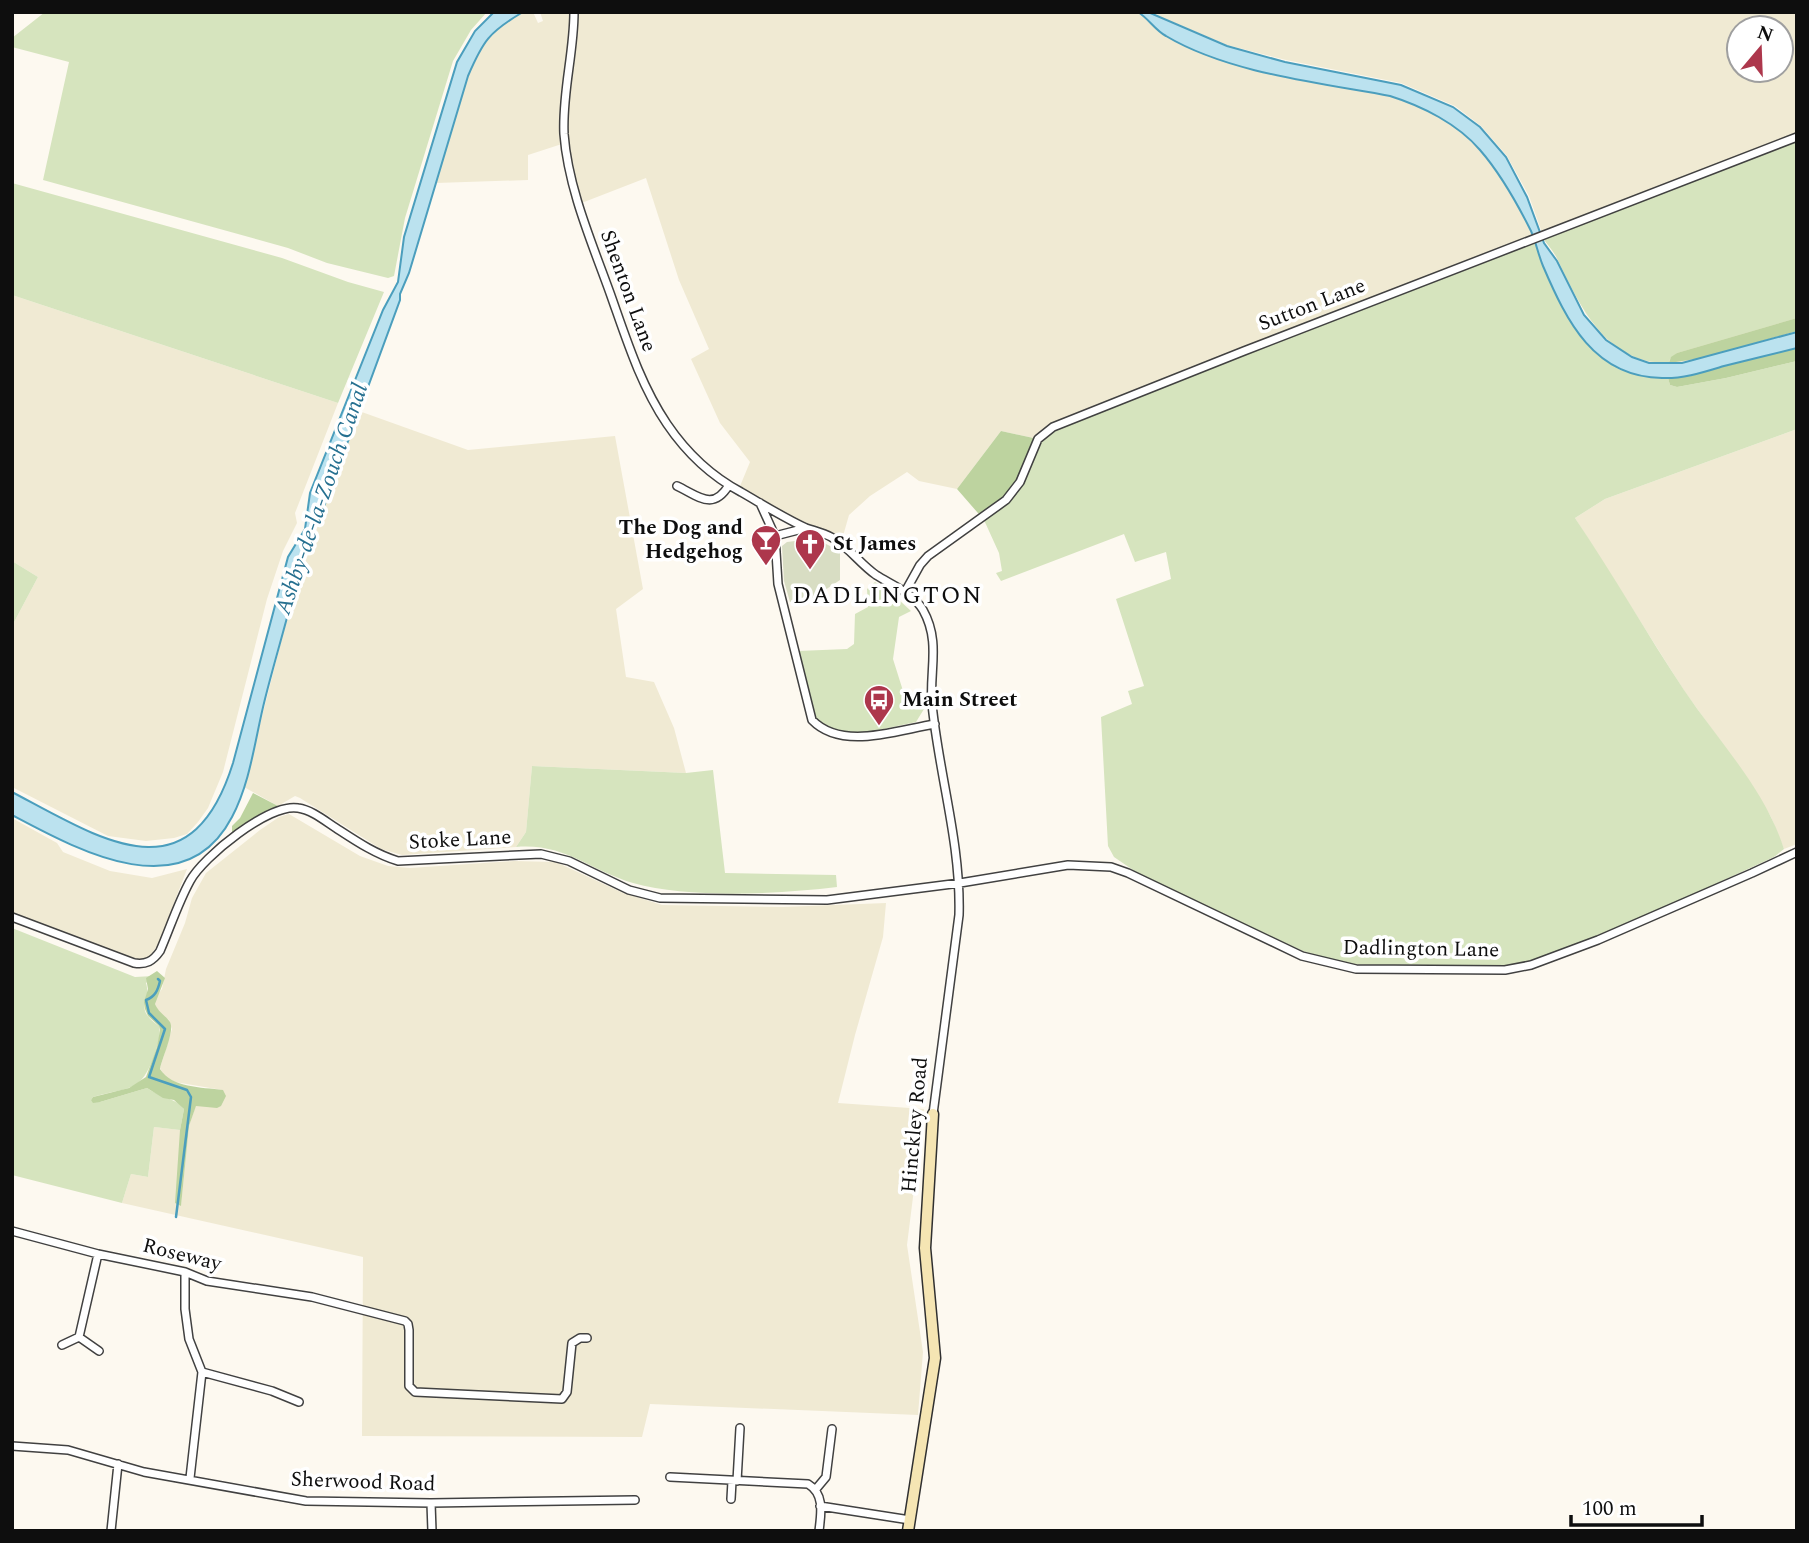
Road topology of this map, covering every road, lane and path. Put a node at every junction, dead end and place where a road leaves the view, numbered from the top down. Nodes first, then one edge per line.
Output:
1 (574, 12) edge
2 (1797, 137) edge
3 (729, 485) junction
4 (677, 486) dead end
5 (688, 492) junction
6 (683, 502) dead end
7 (760, 502) junction
8 (806, 528) junction
9 (775, 536) junction
10 (905, 592) junction
11 (934, 724) junction
12 (1797, 852) edge
13 (960, 883) junction
14 (12, 917) edge
15 (933, 1114) joint
16 (12, 1231) edge
17 (98, 1254) junction
18 (186, 1272) junction
19 (79, 1338) junction
20 (587, 1338) dead end
21 (62, 1345) dead end
22 (99, 1350) dead end
23 (202, 1372) junction
24 (299, 1402) dead end
25 (740, 1429) dead end
26 (832, 1429) dead end
27 (12, 1446) edge
28 (118, 1464) junction
29 (670, 1476) dead end
30 (190, 1478) junction
31 (735, 1481) junction
32 (816, 1489) junction
33 (731, 1499) dead end
34 (635, 1500) dead end
35 (431, 1503) junction
36 (820, 1507) junction
37 (909, 1526) edge
38 (111, 1531) edge
39 (432, 1531) edge
40 (819, 1531) edge

1 - 3 street, Shenton Lane
2 - 10 street, Sutton Lane
3 - 5 street
3 - 7 street, Shenton Lane
4 - 5 street
5 - 6 street
7 - 8 street, Shenton Lane
7 - 9 street
8 - 9 street
8 - 10 street
9 - 11 street
10 - 11 street
11 - 13 street, Hinckley Road
12 - 13 street, Dadlington Lane
13 - 14 street, Stoke Lane
13 - 15 street, Hinckley Road
15 - 37 street, Hinckley Road
16 - 17 street, Roseway
17 - 18 street, Roseway
17 - 19 street
18 - 20 street, Roseway
18 - 23 street
19 - 21 street
19 - 22 street
23 - 24 street
23 - 30 street
25 - 31 street
26 - 32 street
27 - 28 street, Sherwood Road
28 - 30 street, Sherwood Road
28 - 38 street
29 - 31 street
30 - 35 street, Sherwood Road
31 - 32 street
31 - 33 street
32 - 36 street
34 - 35 street, Sherwood Road
35 - 39 street
36 - 37 street
36 - 40 street

